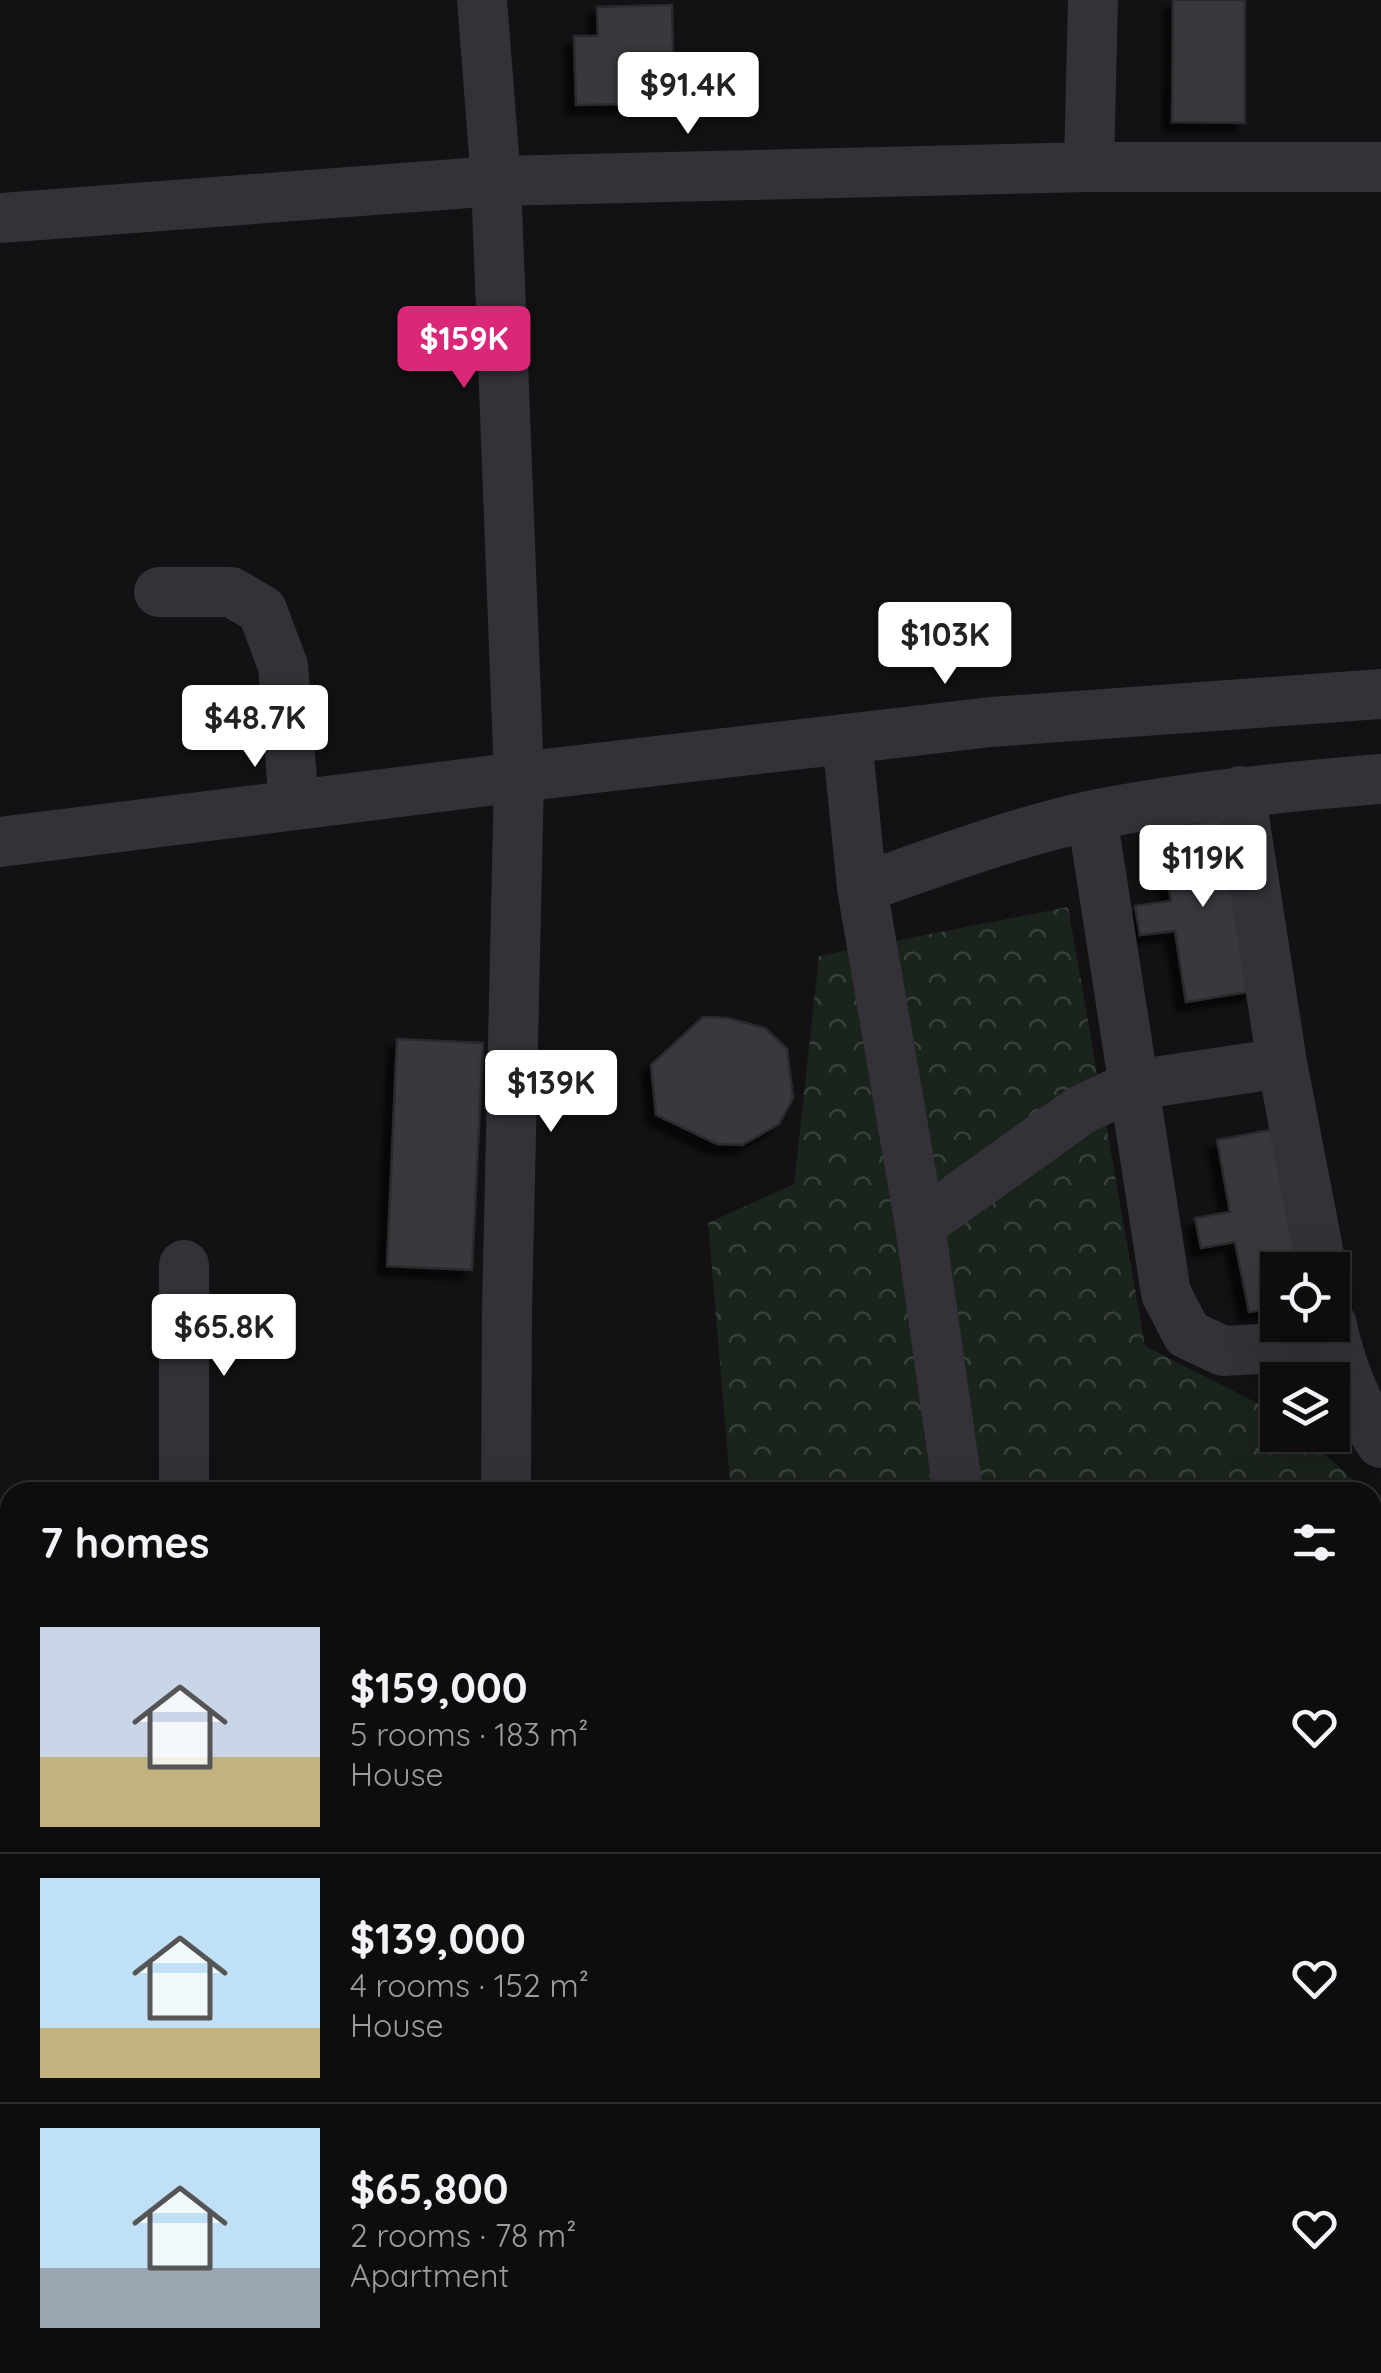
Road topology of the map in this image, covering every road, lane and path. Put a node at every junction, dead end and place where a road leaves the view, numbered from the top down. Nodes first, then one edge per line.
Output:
1 (482, 0) edge
2 (1093, 0) edge
3 (1090, 167) junction
4 (1381, 167) edge
5 (496, 181) junction
6 (0, 218) edge
7 (158, 592) dead end
8 (1381, 694) edge
9 (847, 739) junction
10 (519, 777) junction
11 (1381, 778) edge
12 (1240, 791) junction
13 (294, 806) junction
14 (1092, 816) junction
15 (0, 842) edge
16 (862, 888) junction
17 (1282, 1063) junction
18 (1134, 1085) junction
19 (920, 1225) junction
20 (1319, 1252) edge
21 (184, 1265) dead end
22 (1318, 1342) edge
23 (1337, 1342) edge
24 (1381, 1443) edge
25 (184, 1482) edge
26 (506, 1482) edge
27 (957, 1482) edge

1 - 5 street
2 - 3 street
3 - 4 street
3 - 5 street
5 - 6 street
5 - 10 street
7 - 13 street
8 - 9 street
9 - 10 street
9 - 16 street
10 - 13 street
10 - 26 street
11 - 12 street
12 - 14 street
12 - 17 street
13 - 15 street
14 - 16 street
14 - 18 street
16 - 19 street
17 - 18 street
17 - 20 street
18 - 19 street
18 - 22 street
19 - 27 street
21 - 25 street
23 - 24 street

